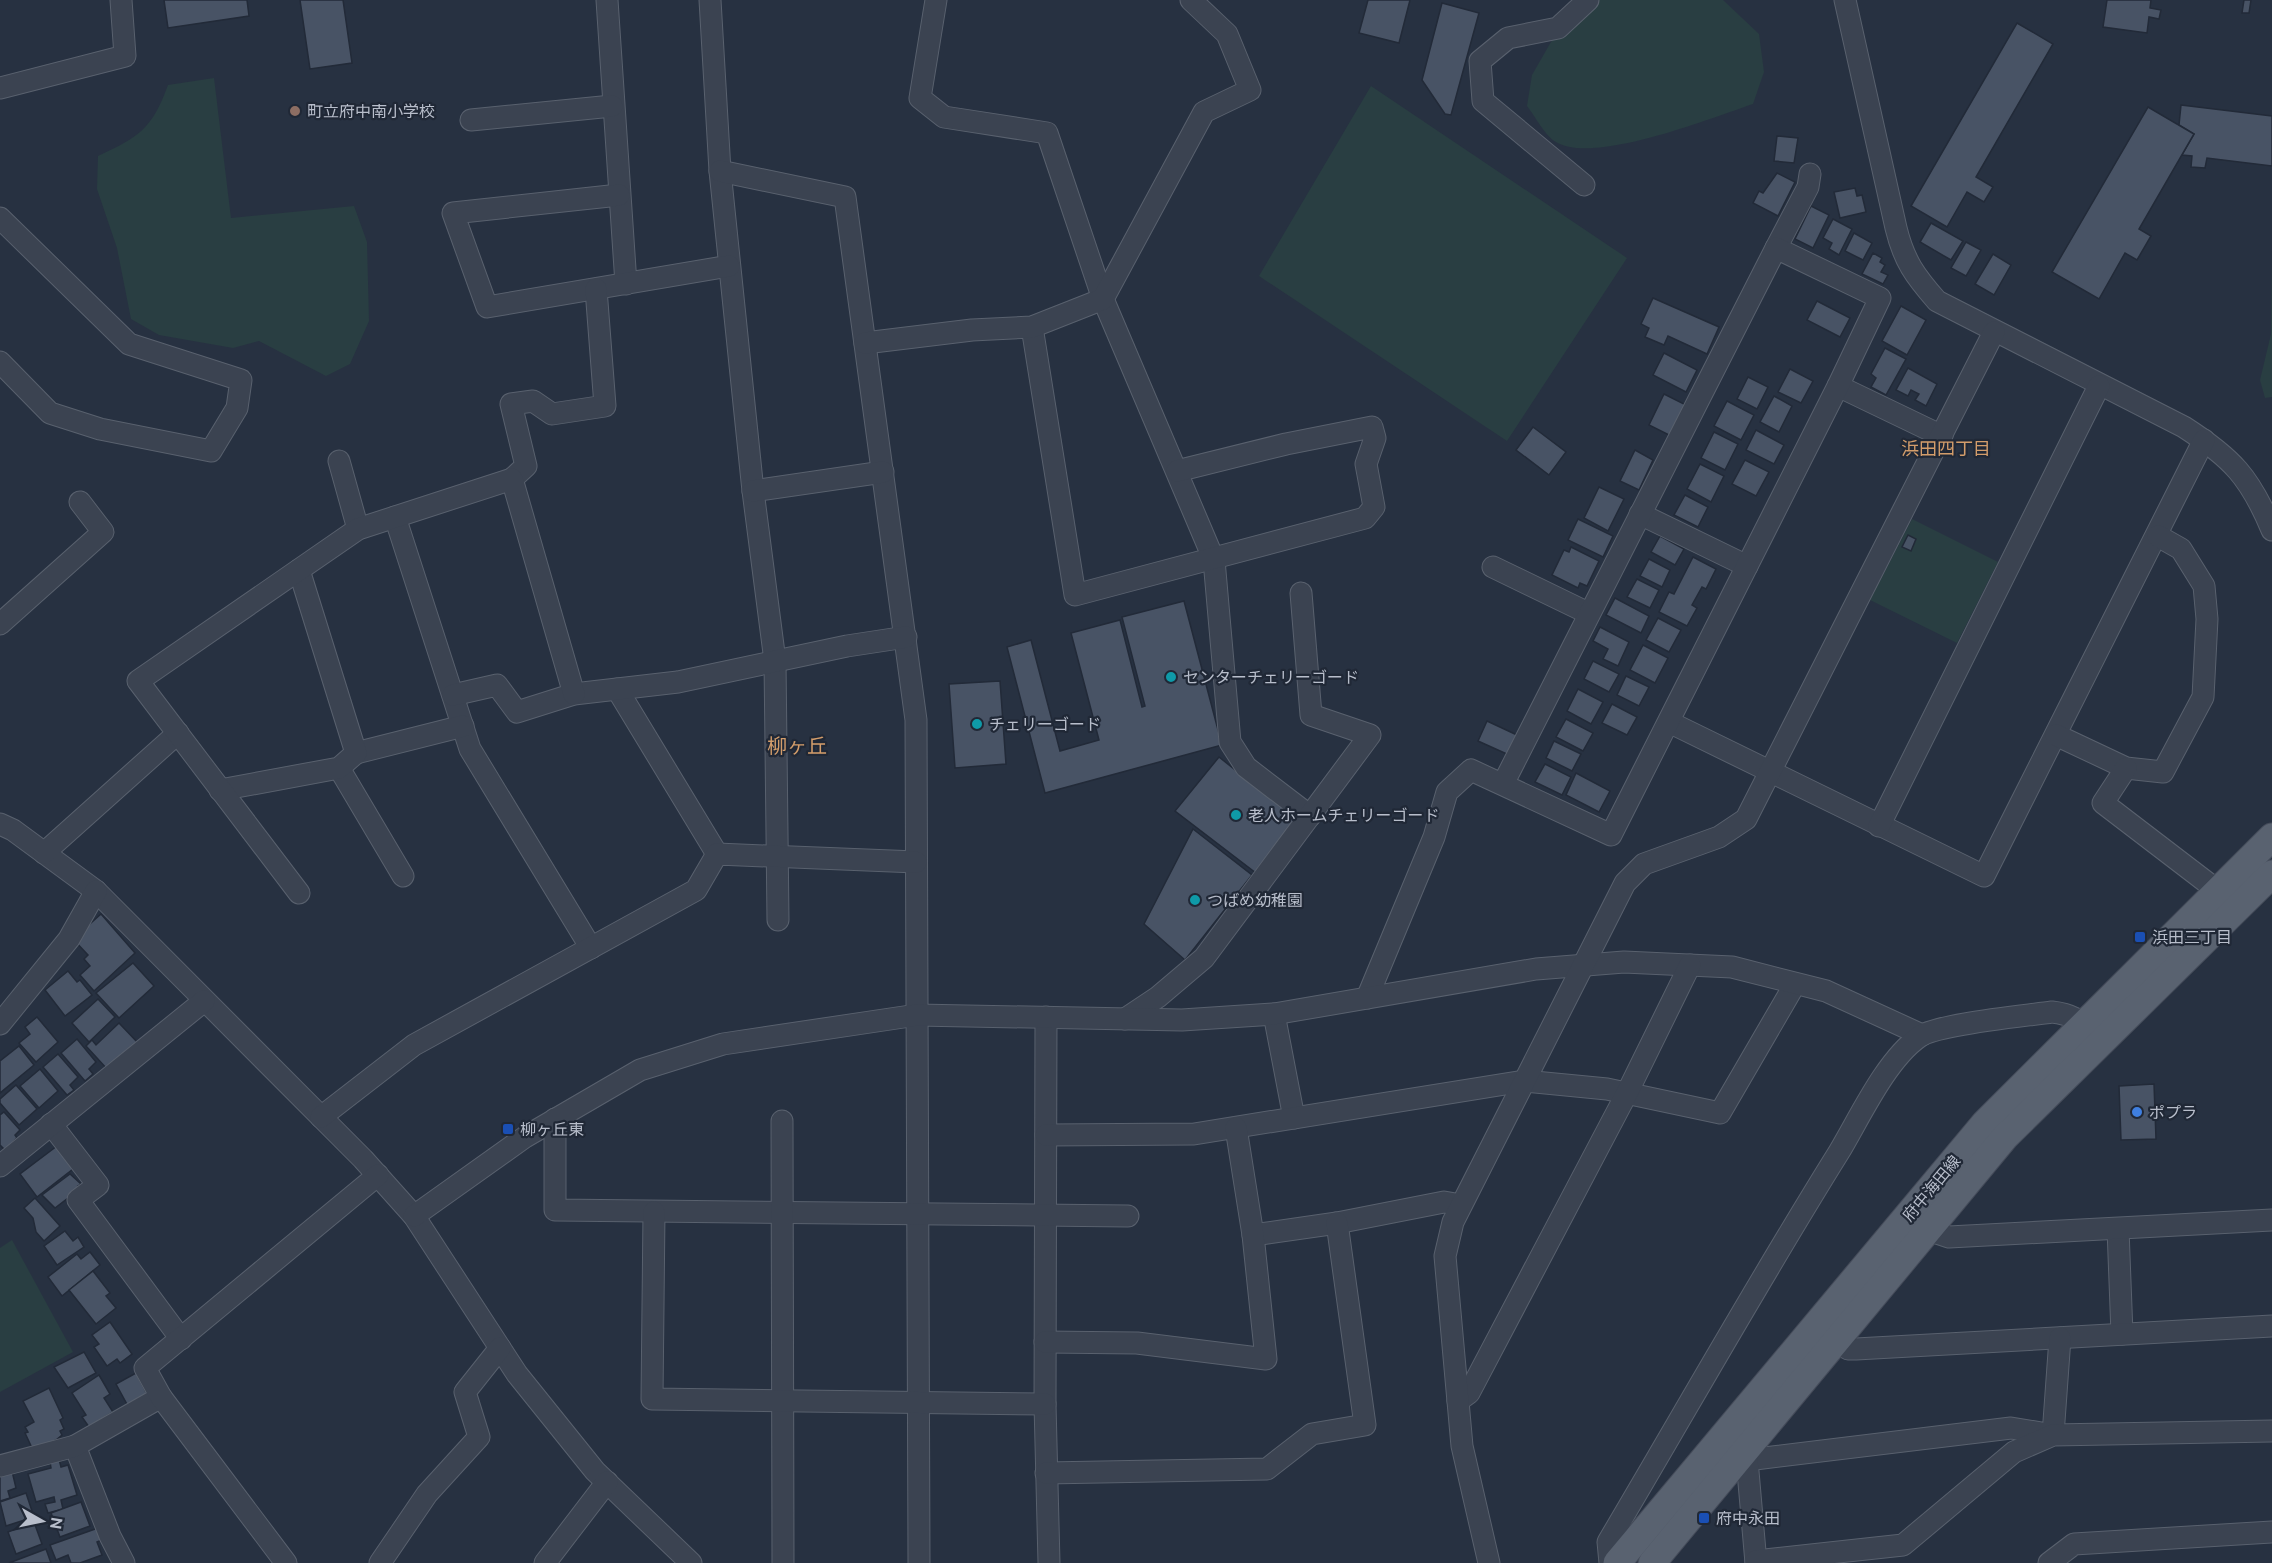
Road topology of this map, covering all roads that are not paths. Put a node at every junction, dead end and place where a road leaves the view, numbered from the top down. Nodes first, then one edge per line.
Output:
1 (121, 0) edge
2 (608, 0) edge
3 (710, 0) edge
4 (936, 0) edge
5 (1191, 0) edge
6 (1588, 0) edge
7 (1845, 0) edge
8 (0, 88) edge
9 (612, 106) junction
10 (471, 120) dead end
11 (720, 171) junction
12 (1809, 174) dead end
13 (1584, 185) dead end
14 (619, 195) junction
15 (0, 218) edge
16 (1776, 248) junction
17 (729, 266) junction
18 (626, 284) junction
19 (596, 289) junction
20 (1103, 299) junction
21 (1032, 327) junction
22 (1994, 332) junction
23 (865, 343) junction
24 (2, 371) edge
25 (1839, 386) junction
26 (2098, 386) junction
27 (1942, 436) junction
28 (2204, 440) junction
29 (339, 461) dead end
30 (1177, 471) junction
31 (883, 472) junction
32 (512, 479) junction
33 (753, 491) junction
34 (80, 502) dead end
35 (1640, 514) junction
36 (395, 517) junction
37 (358, 529) junction
38 (2272, 530) edge
39 (2158, 536) junction
40 (1214, 560) junction
41 (1747, 566) junction
42 (1493, 567) dead end
43 (299, 570) junction
44 (1301, 593) dead end
45 (1588, 613) junction
46 (0, 624) edge
47 (906, 637) junction
48 (775, 661) junction
49 (616, 689) junction
50 (574, 694) junction
51 (453, 695) junction
52 (1669, 722) junction
53 (463, 726) junction
54 (177, 733) junction
55 (2056, 735) junction
56 (356, 753) junction
57 (339, 768) junction
58 (2127, 768) junction
59 (1772, 773) junction
60 (1503, 784) junction
61 (220, 790) junction
62 (1310, 816) junction
63 (0, 824) edge
64 (1879, 826) junction
65 (2272, 837) edge
66 (44, 853) junction
67 (717, 854) junction
68 (778, 858) junction
69 (916, 862) junction
70 (2272, 874) edge
71 (403, 876) dead end
72 (96, 891) junction
73 (2218, 891) junction
74 (299, 893) dead end
75 (778, 920) dead end
76 (591, 948) junction
77 (1582, 965) junction
78 (1690, 965) junction
79 (1795, 984) junction
80 (1367, 998) junction
81 (204, 1001) junction
82 (1274, 1014) junction
83 (917, 1015) junction
84 (1046, 1017) junction
85 (1125, 1019) junction
86 (0, 1024) edge
87 (2094, 1033) junction
88 (1922, 1035) junction
89 (1524, 1081) junction
90 (1627, 1093) junction
91 (321, 1117) junction
92 (1294, 1118) junction
93 (555, 1119) junction
94 (782, 1121) dead end
95 (51, 1124) junction
96 (1236, 1128) junction
97 (1046, 1135) junction
98 (0, 1166) edge
99 (378, 1175) junction
100 (1461, 1205) junction
101 (654, 1212) junction
102 (780, 1214) junction
103 (414, 1216) junction
104 (917, 1216) junction
105 (1046, 1216) junction
106 (1128, 1216) dead end
107 (2272, 1220) edge
108 (1337, 1223) junction
109 (2118, 1229) junction
110 (1928, 1230) junction
111 (1253, 1235) junction
112 (2272, 1326) edge
113 (1827, 1333) junction
114 (2122, 1334) junction
115 (2060, 1338) junction
116 (181, 1339) junction
117 (1045, 1342) junction
118 (500, 1348) junction
119 (161, 1397) junction
120 (782, 1399) junction
121 (918, 1401) junction
122 (1458, 1401) junction
123 (1045, 1404) junction
124 (2272, 1431) edge
125 (2053, 1435) junction
126 (75, 1446) junction
127 (1737, 1452) junction
128 (0, 1466) edge
129 (1046, 1473) junction
130 (607, 1482) junction
131 (2272, 1532) edge
132 (389, 1560) edge
133 (1756, 1562) edge
134 (124, 1563) edge
135 (286, 1563) edge
136 (545, 1563) edge
137 (691, 1563) edge
138 (783, 1563) edge
139 (919, 1563) edge
140 (1049, 1563) edge
141 (1489, 1563) edge
142 (1610, 1563) edge
143 (1617, 1563) edge
144 (1652, 1563) edge
145 (2049, 1563) edge

1 - 8 street
2 - 9 street
3 - 11 street
4 - 20 street
5 - 20 street
6 - 13 street
7 - 22 street
9 - 10 street
9 - 14 street
11 - 17 street
11 - 23 street
12 - 16 street
14 - 18 street
14 - 19 street
15 - 24 street
16 - 25 street
16 - 35 street
17 - 18 street
17 - 33 street
18 - 19 street
19 - 32 street
20 - 21 street
20 - 30 street
21 - 23 street
21 - 40 street
22 - 26 street
22 - 27 street
23 - 31 street
25 - 27 street
25 - 41 street
26 - 28 street
26 - 64 street
27 - 59 street
28 - 38 street
28 - 39 street
29 - 37 street
30 - 40 street
30 - 40 street
31 - 33 street
31 - 47 street
32 - 36 street
32 - 50 street
33 - 48 street
34 - 46 street
35 - 41 street
35 - 45 street
36 - 37 street
36 - 51 street
37 - 43 street
39 - 55 street
39 - 58 street
40 - 62 street
41 - 52 street
42 - 45 street
43 - 54 street
43 - 56 street
44 - 62 street
45 - 60 street
47 - 48 street
47 - 69 street
48 - 49 street
48 - 68 street
49 - 50 street
49 - 67 street
50 - 51 street
51 - 53 street
52 - 59 street
52 - 60 street
53 - 56 street
53 - 76 street
54 - 61 street
54 - 66 street
55 - 58 street
55 - 64 street
56 - 57 street
57 - 61 street
57 - 71 street
58 - 73 street
59 - 64 street
59 - 77 street
60 - 80 street
61 - 74 street
62 - 85 street
63 - 66 street
65 - 73 main road, 府中海田線
66 - 72 street
67 - 68 street
67 - 76 street
68 - 69 street
68 - 75 street
69 - 83 street
70 - 87 main road, 府中海田線
72 - 81 street
72 - 86 street
73 - 87 main road, 府中海田線
76 - 91 street
77 - 78 street
77 - 80 street
77 - 89 street
78 - 79 street
78 - 90 street
79 - 88 street
79 - 90 street
80 - 82 street
81 - 91 street
81 - 95 street
82 - 85 street
82 - 92 street
83 - 84 street
83 - 93 street
83 - 104 street
84 - 85 street
84 - 97 street
87 - 88 street
87 - 110 main road, 府中海田線
87 - 113 main road, 府中海田線
88 - 142 street
89 - 90 street
89 - 92 street
89 - 100 street
90 - 122 street
91 - 99 street
92 - 96 street
93 - 101 street
93 - 103 street
94 - 102 street
95 - 98 street
95 - 116 street
96 - 97 street
96 - 111 street
97 - 105 street
99 - 103 street
99 - 116 street
100 - 108 street
100 - 122 street
101 - 102 street
101 - 120 street
102 - 104 street
102 - 120 street
103 - 118 street
104 - 105 street
104 - 121 street
105 - 106 street
105 - 117 street
107 - 109 street
108 - 111 street
108 - 129 street
109 - 110 street
109 - 114 street
110 - 113 main road, 府中海田線
111 - 117 street
112 - 114 street
113 - 115 street
113 - 127 main road, 府中海田線
114 - 115 street
115 - 125 street
116 - 119 street
117 - 123 street
118 - 130 street
118 - 132 street
119 - 126 street
119 - 135 street
120 - 121 street
120 - 138 street
121 - 123 street
121 - 139 street
122 - 141 street
123 - 129 street
124 - 125 street
125 - 127 street
125 - 133 street
126 - 128 street
126 - 134 street
127 - 133 street
127 - 143 main road, 府中海田線
127 - 144 main road, 府中海田線
129 - 140 street
130 - 136 street
130 - 137 street
131 - 145 street

